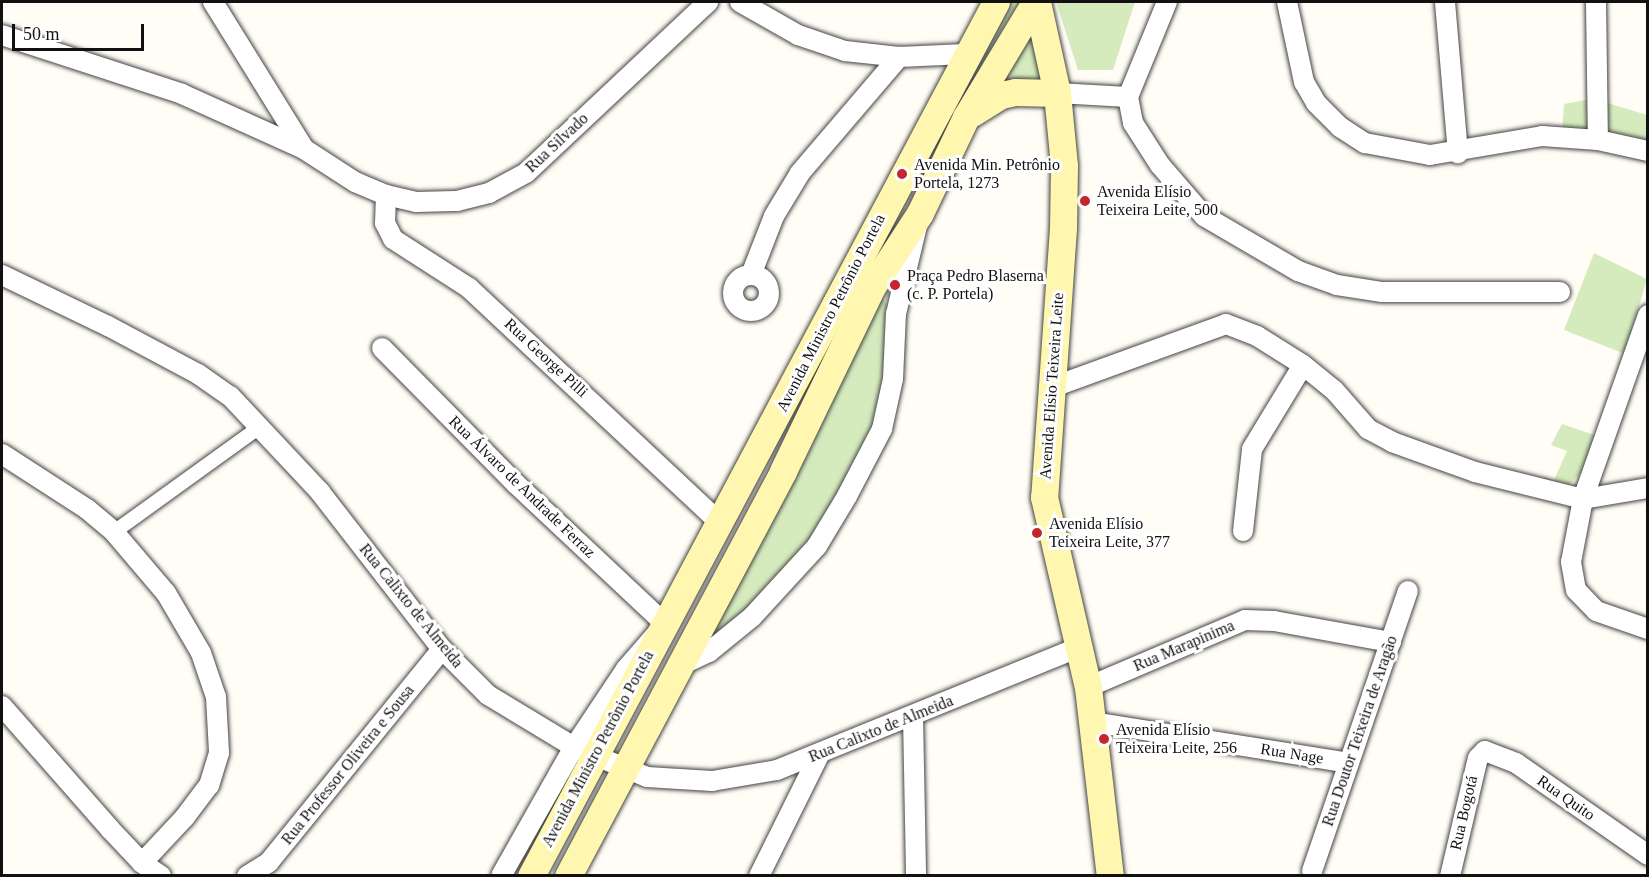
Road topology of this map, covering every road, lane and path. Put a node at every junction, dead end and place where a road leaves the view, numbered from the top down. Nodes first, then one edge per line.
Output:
1 (213, 2) edge
2 (708, 2) edge
3 (740, 2) edge
4 (996, 2) edge
5 (1036, 2) edge
6 (1167, 2) edge
7 (1287, 2) edge
8 (1445, 2) edge
9 (1596, 2) edge
10 (2, 35) edge
11 (965, 54) junction
12 (899, 57) junction
13 (1057, 93) junction
14 (1128, 97) junction
15 (966, 117) junction
16 (1598, 140) junction
17 (304, 149) junction
18 (1647, 151) edge
19 (1458, 153) junction
20 (386, 195) junction
21 (920, 213) junction
22 (2, 275) edge
23 (751, 275) dead end
24 (860, 284) junction
25 (1560, 292) dead end
26 (896, 314) junction
27 (1647, 315) edge
28 (382, 348) dead end
29 (1303, 365) junction
30 (1053, 387) junction
31 (261, 426) junction
32 (2, 454) edge
33 (1647, 488) edge
34 (1583, 499) junction
35 (720, 523) junction
36 (1244, 531) dead end
37 (114, 532) junction
38 (1408, 591) dead end
39 (665, 624) junction
40 (1647, 629) edge
41 (1390, 642) junction
42 (1077, 648) junction
43 (442, 649) junction
44 (679, 666) junction
45 (1088, 687) junction
46 (2, 706) edge
47 (913, 716) junction
48 (1093, 722) junction
49 (584, 751) junction
50 (1482, 752) joint
51 (819, 755) junction
52 (1349, 763) junction
53 (625, 768) junction
54 (1647, 855) edge
55 (142, 863) junction
56 (1312, 871) dead end
57 (161, 876) edge
58 (248, 876) edge
59 (501, 876) edge
60 (531, 876) edge
61 (568, 876) edge
62 (759, 876) edge
63 (916, 876) edge
64 (1110, 876) edge
65 (1450, 876) edge

1 - 17 street, Rua Silvado
2 - 20 street, Rua Silvado
3 - 12 street
4 - 11 main road, Avenida Ministro Petrônio Portela
5 - 13 main road, Avenida Elísio Teixeira Leite
5 - 15 main road, Avenida Ministro Petrônio Portela
6 - 14 street
7 - 19 street
8 - 19 street
9 - 16 street
10 - 17 street
11 - 12 street
11 - 24 main road, Avenida Ministro Petrônio Portela
12 - 23 street
13 - 14 street
13 - 15 main road
13 - 30 main road, Avenida Elísio Teixeira Leite
14 - 25 street
15 - 21 main road, Avenida Ministro Petrônio Portela
16 - 18 street
16 - 19 street
17 - 20 street, Rua Silvado
20 - 35 street, Rua George Pilli
21 - 24 main road, Avenida Ministro Petrônio Portela
21 - 26 street, Avenida Ministro Petrônio Portela
22 - 31 street, Rua Calixto de Almeida
24 - 26 street
24 - 35 main road, Avenida Ministro Petrônio Portela
24 - 44 main road, Avenida Ministro Petrônio Portela
26 - 44 street, Avenida Ministro Petrônio Portela
27 - 34 street
28 - 39 street, Rua Álvaro de Andrade Ferraz
29 - 30 street
29 - 34 street
29 - 36 street
30 - 42 main road, Avenida Elísio Teixeira Leite
31 - 37 street
31 - 43 street, Rua Calixto de Almeida
32 - 37 street
33 - 34 street
34 - 40 street
35 - 39 main road, Avenida Ministro Petrônio Portela
37 - 55 street
38 - 41 street, Rua Doutor Teixeira de Aragão
39 - 49 main road, Avenida Ministro Petrônio Portela
41 - 45 street, Rua Marapinima
41 - 52 street, Rua Doutor Teixeira de Aragão
42 - 45 main road, Avenida Elísio Teixeira Leite
42 - 47 street, Rua Calixto de Almeida
43 - 49 street, Rua Calixto de Almeida
43 - 58 street, Rua Professor Oliveira e Sousa
44 - 53 main road, Avenida Ministro Petrônio Portela
45 - 48 main road, Avenida Elísio Teixeira Leite
46 - 55 street
47 - 51 street, Rua Calixto de Almeida
47 - 63 street
48 - 52 street, Rua Nage
48 - 64 main road, Avenida Elísio Teixeira Leite
49 - 53 street, Rua Calixto de Almeida
49 - 59 street, Avenida Ministro Petrônio Portela
49 - 60 main road, Avenida Ministro Petrônio Portela
50 - 54 street, Rua Quito
50 - 65 street, Rua Bogotá
51 - 53 street, Rua Calixto de Almeida
51 - 62 street
52 - 56 street, Rua Doutor Teixeira de Aragão
53 - 61 main road, Avenida Ministro Petrônio Portela
55 - 57 street

